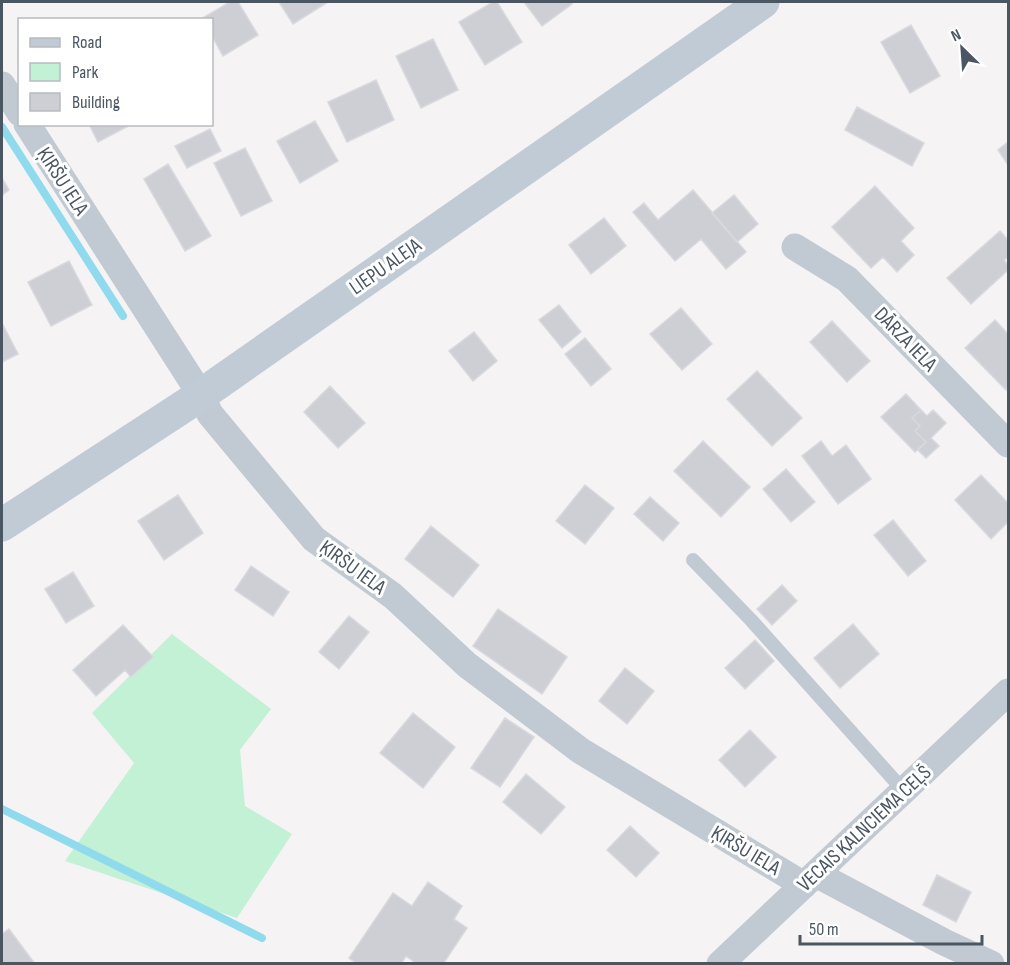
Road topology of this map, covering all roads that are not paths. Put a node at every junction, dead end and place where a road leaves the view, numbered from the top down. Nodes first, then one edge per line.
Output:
1 (763, 2) edge
2 (2, 85) edge
3 (18, 110) edge
4 (28, 126) edge
5 (795, 247) dead end
6 (201, 395) junction
7 (1008, 444) edge
8 (2, 525) edge
9 (693, 560) dead end
10 (1008, 692) edge
11 (904, 790) junction
12 (810, 880) junction
13 (720, 963) edge
14 (991, 963) edge

1 - 6 street, LIEPU ALEJA
2 - 3 street
4 - 6 street, ĶIRŠU IELA
5 - 7 street, DĀRZA IELA
6 - 8 street, LIEPU ALEJA
6 - 12 street, ĶIRŠU IELA
9 - 11 lane
10 - 11 street, VECAIS KALNCIEMA CEĻŠ
11 - 12 street, VECAIS KALNCIEMA CEĻŠ
12 - 13 street, VECAIS KALNCIEMA CEĻŠ
12 - 14 street, ĶIRŠU IELA

